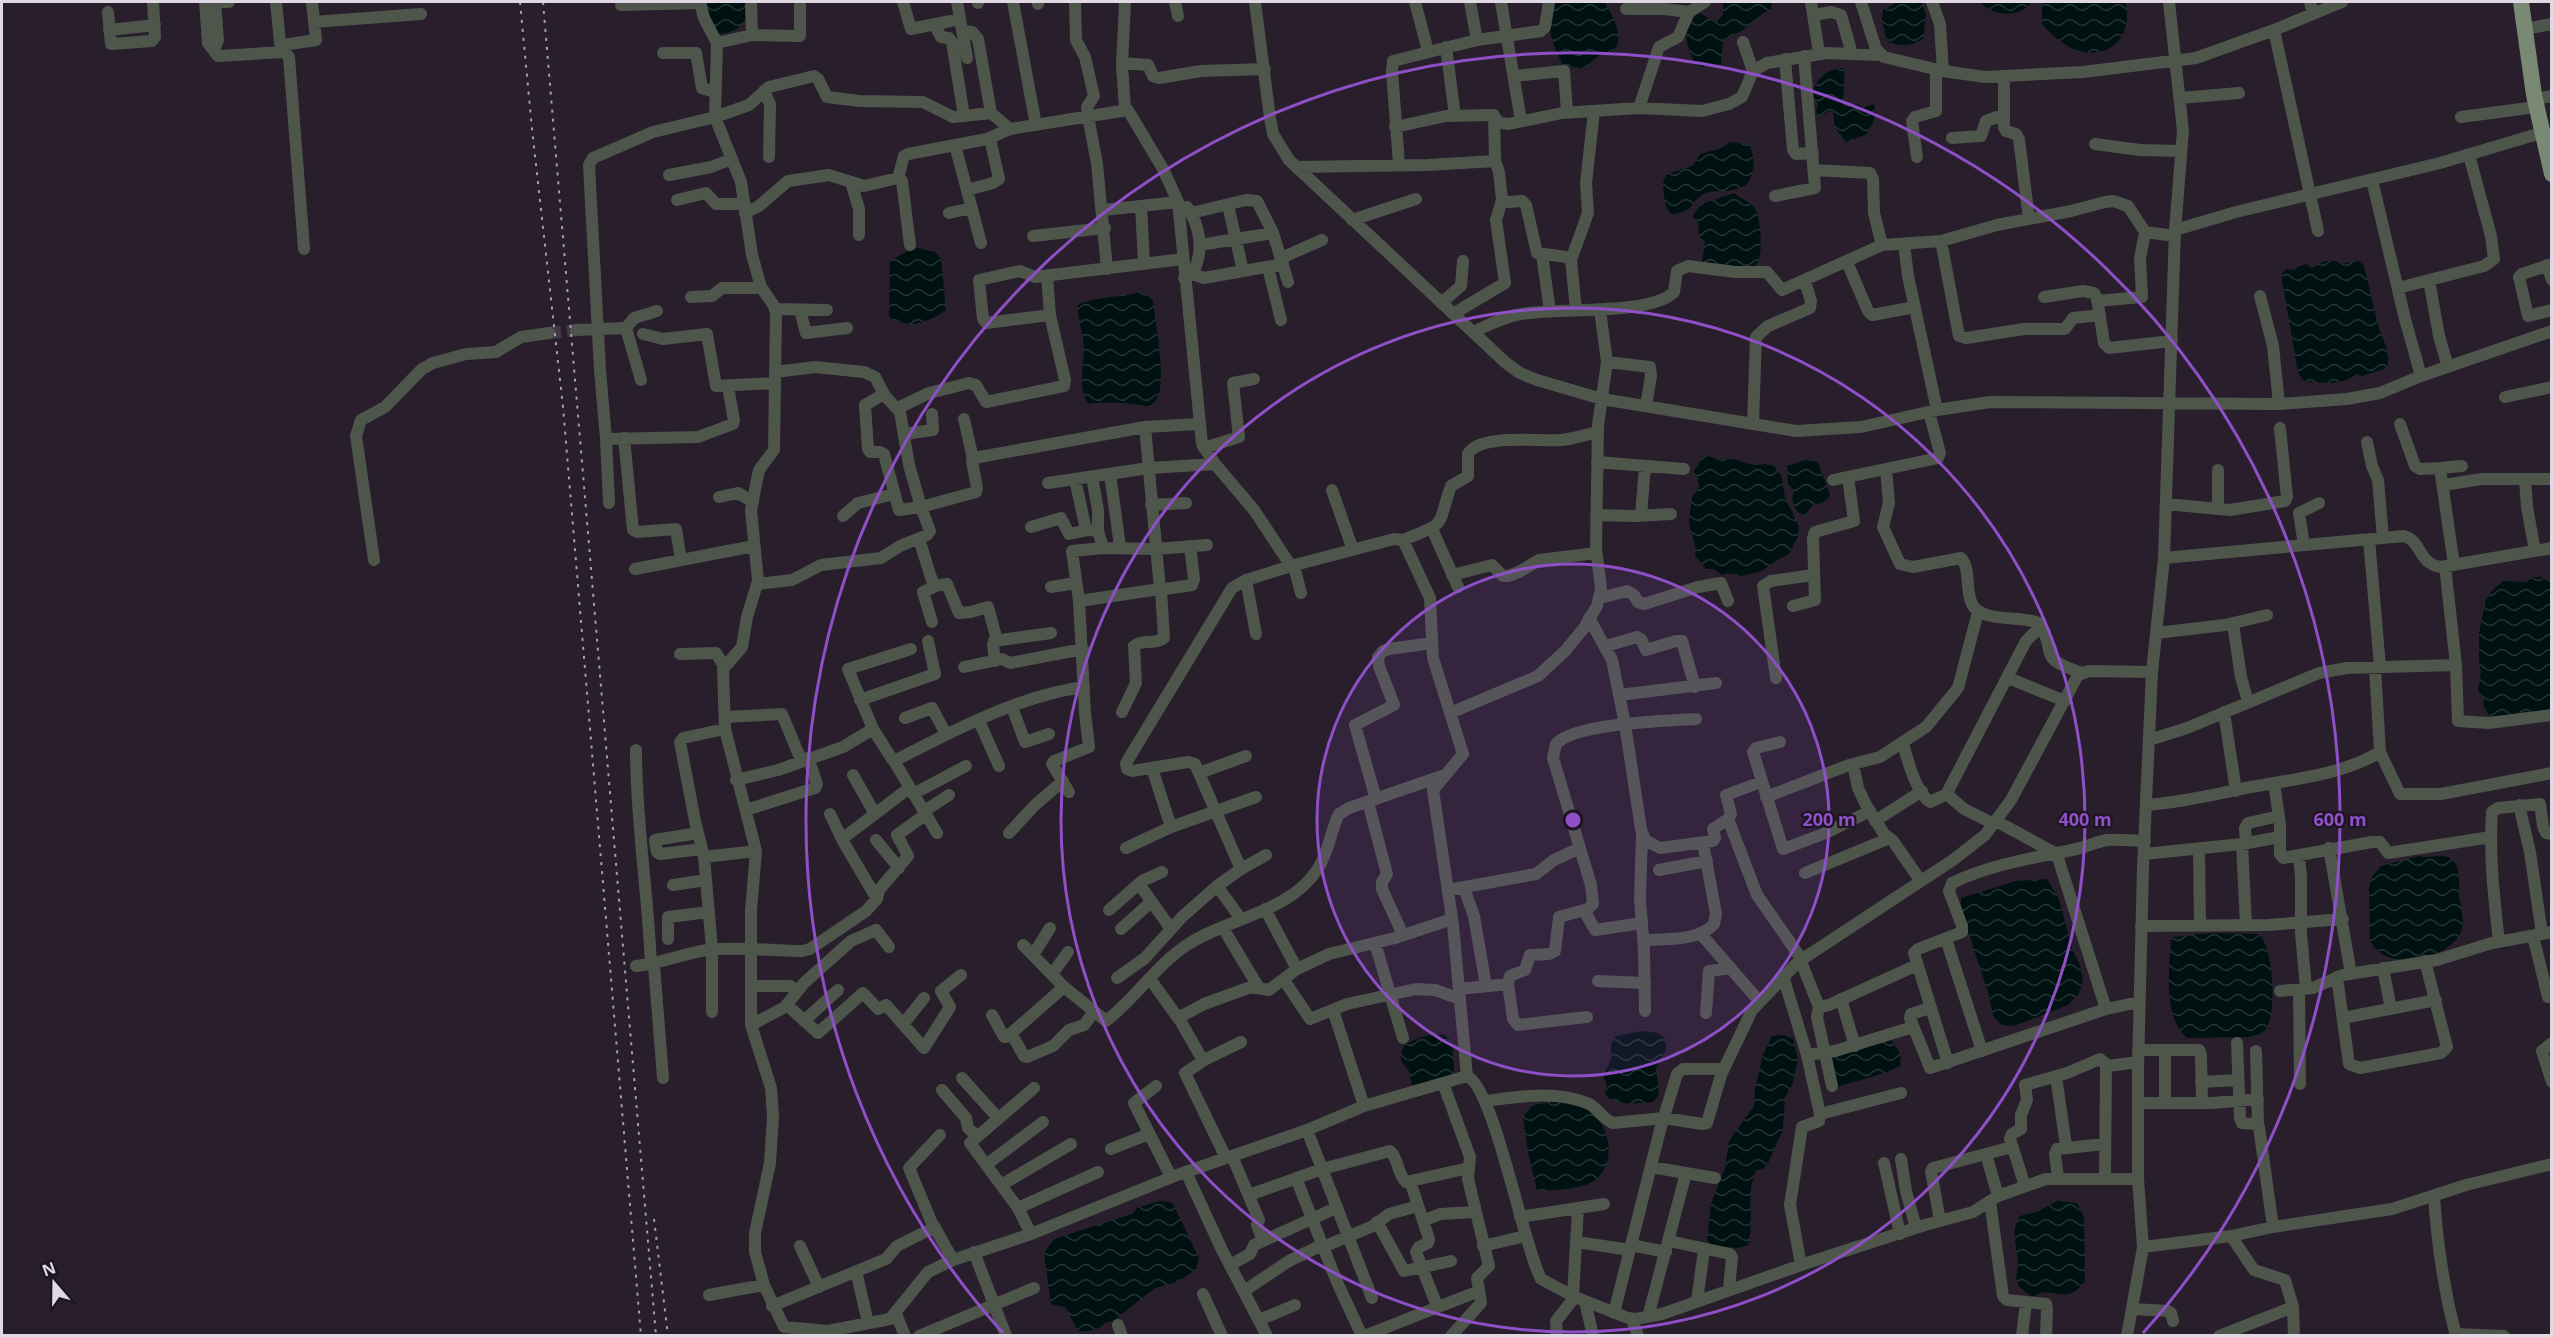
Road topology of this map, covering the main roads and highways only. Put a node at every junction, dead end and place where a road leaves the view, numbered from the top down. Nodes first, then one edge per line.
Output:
1 (2521, 2) edge
2 (2541, 101) edge
3 (2552, 174) edge

1 - 2 main road
2 - 3 main road

